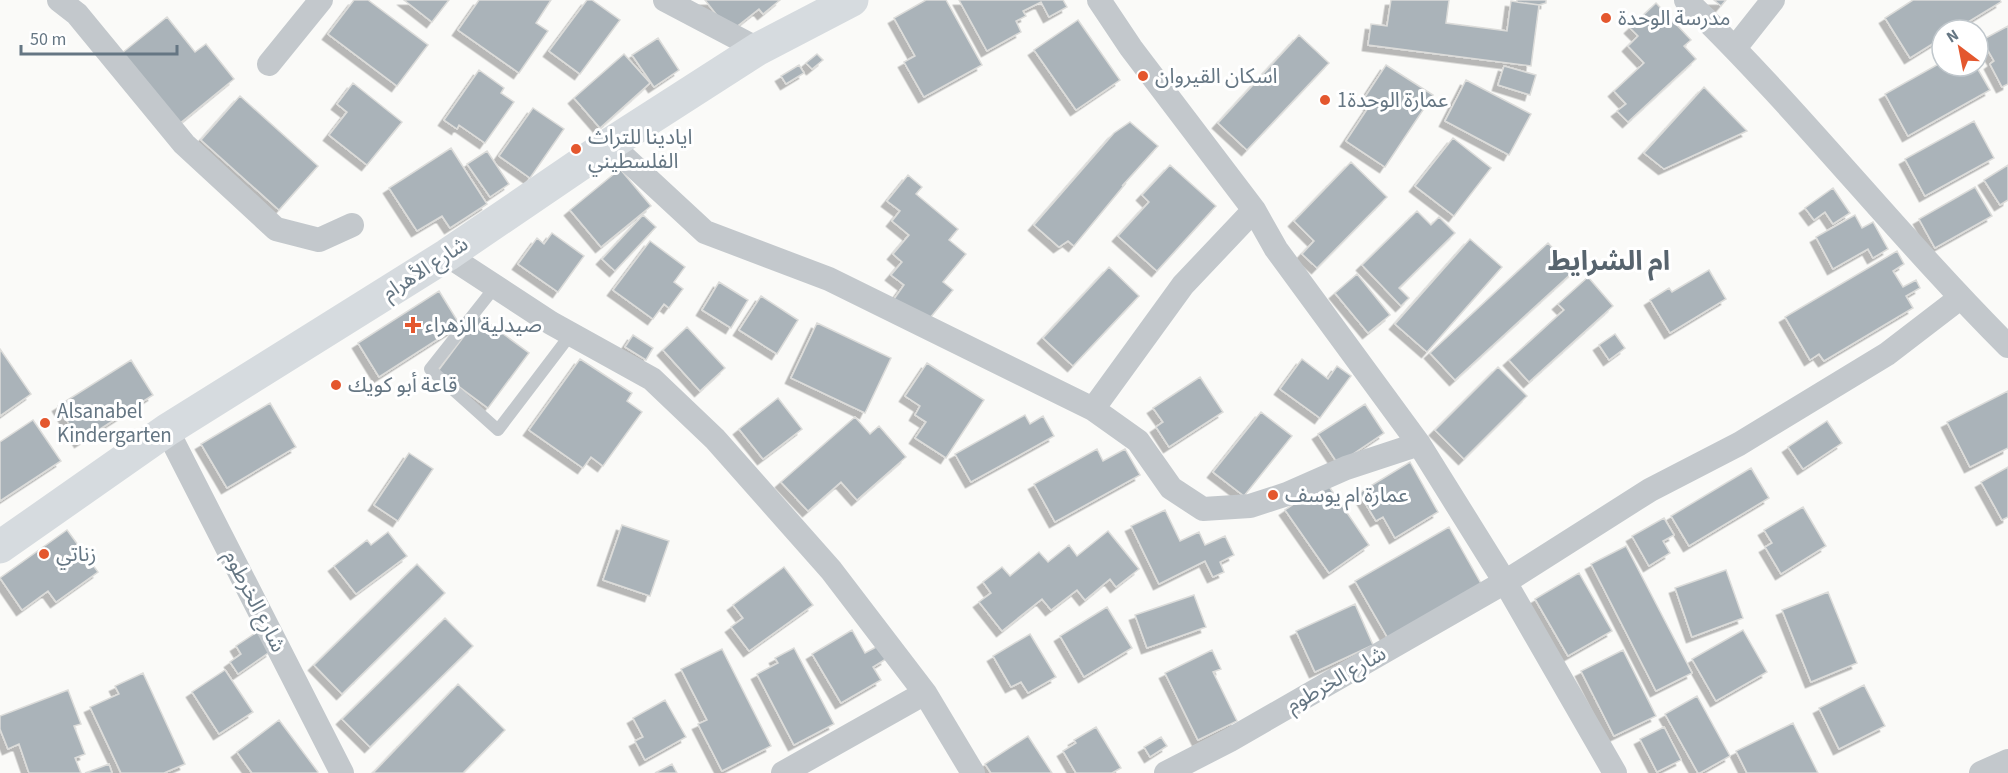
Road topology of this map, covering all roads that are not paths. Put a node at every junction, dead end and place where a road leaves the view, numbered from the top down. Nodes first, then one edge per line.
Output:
1 (321, 0) edge
2 (665, 0) edge
3 (852, 0) edge
4 (1099, 0) edge
5 (1686, 0) edge
6 (1773, 0) edge
7 (71, 5) edge
8 (1736, 48) junction
9 (758, 49) junction
10 (269, 63) dead end
11 (610, 144) junction
12 (1254, 210) junction
13 (352, 225) dead end
14 (447, 255) junction
15 (495, 287) junction
16 (1960, 298) junction
17 (572, 334) junction
18 (2008, 346) edge
19 (1093, 410) junction
20 (167, 429) junction
21 (1419, 444) junction
22 (1, 546) edge
23 (1505, 582) junction
24 (926, 693) junction
25 (2008, 761) edge
26 (342, 773) edge
27 (783, 773) edge
28 (973, 773) edge
29 (1166, 773) edge
30 (1615, 773) edge
31 (1981, 773) edge

1 - 10 street
2 - 9 street
3 - 9 street, شارع الأهرام
4 - 12 street
5 - 8 street
6 - 8 street
7 - 13 street
8 - 16 street
9 - 11 street, شارع الأهرام
11 - 14 street, شارع الأهرام
11 - 19 street
12 - 19 street
12 - 21 street
14 - 15 street
14 - 20 street, شارع الأهرام
15 - 17 street
15 - 17 lane
16 - 18 street
16 - 23 street, شارع الخرطوم
17 - 24 street
19 - 21 street
20 - 22 street, شارع الأهرام
20 - 26 street, شارع الخرطوم
21 - 23 street
23 - 29 street, شارع الخرطوم
23 - 30 street
24 - 27 street
24 - 28 street
25 - 31 street

